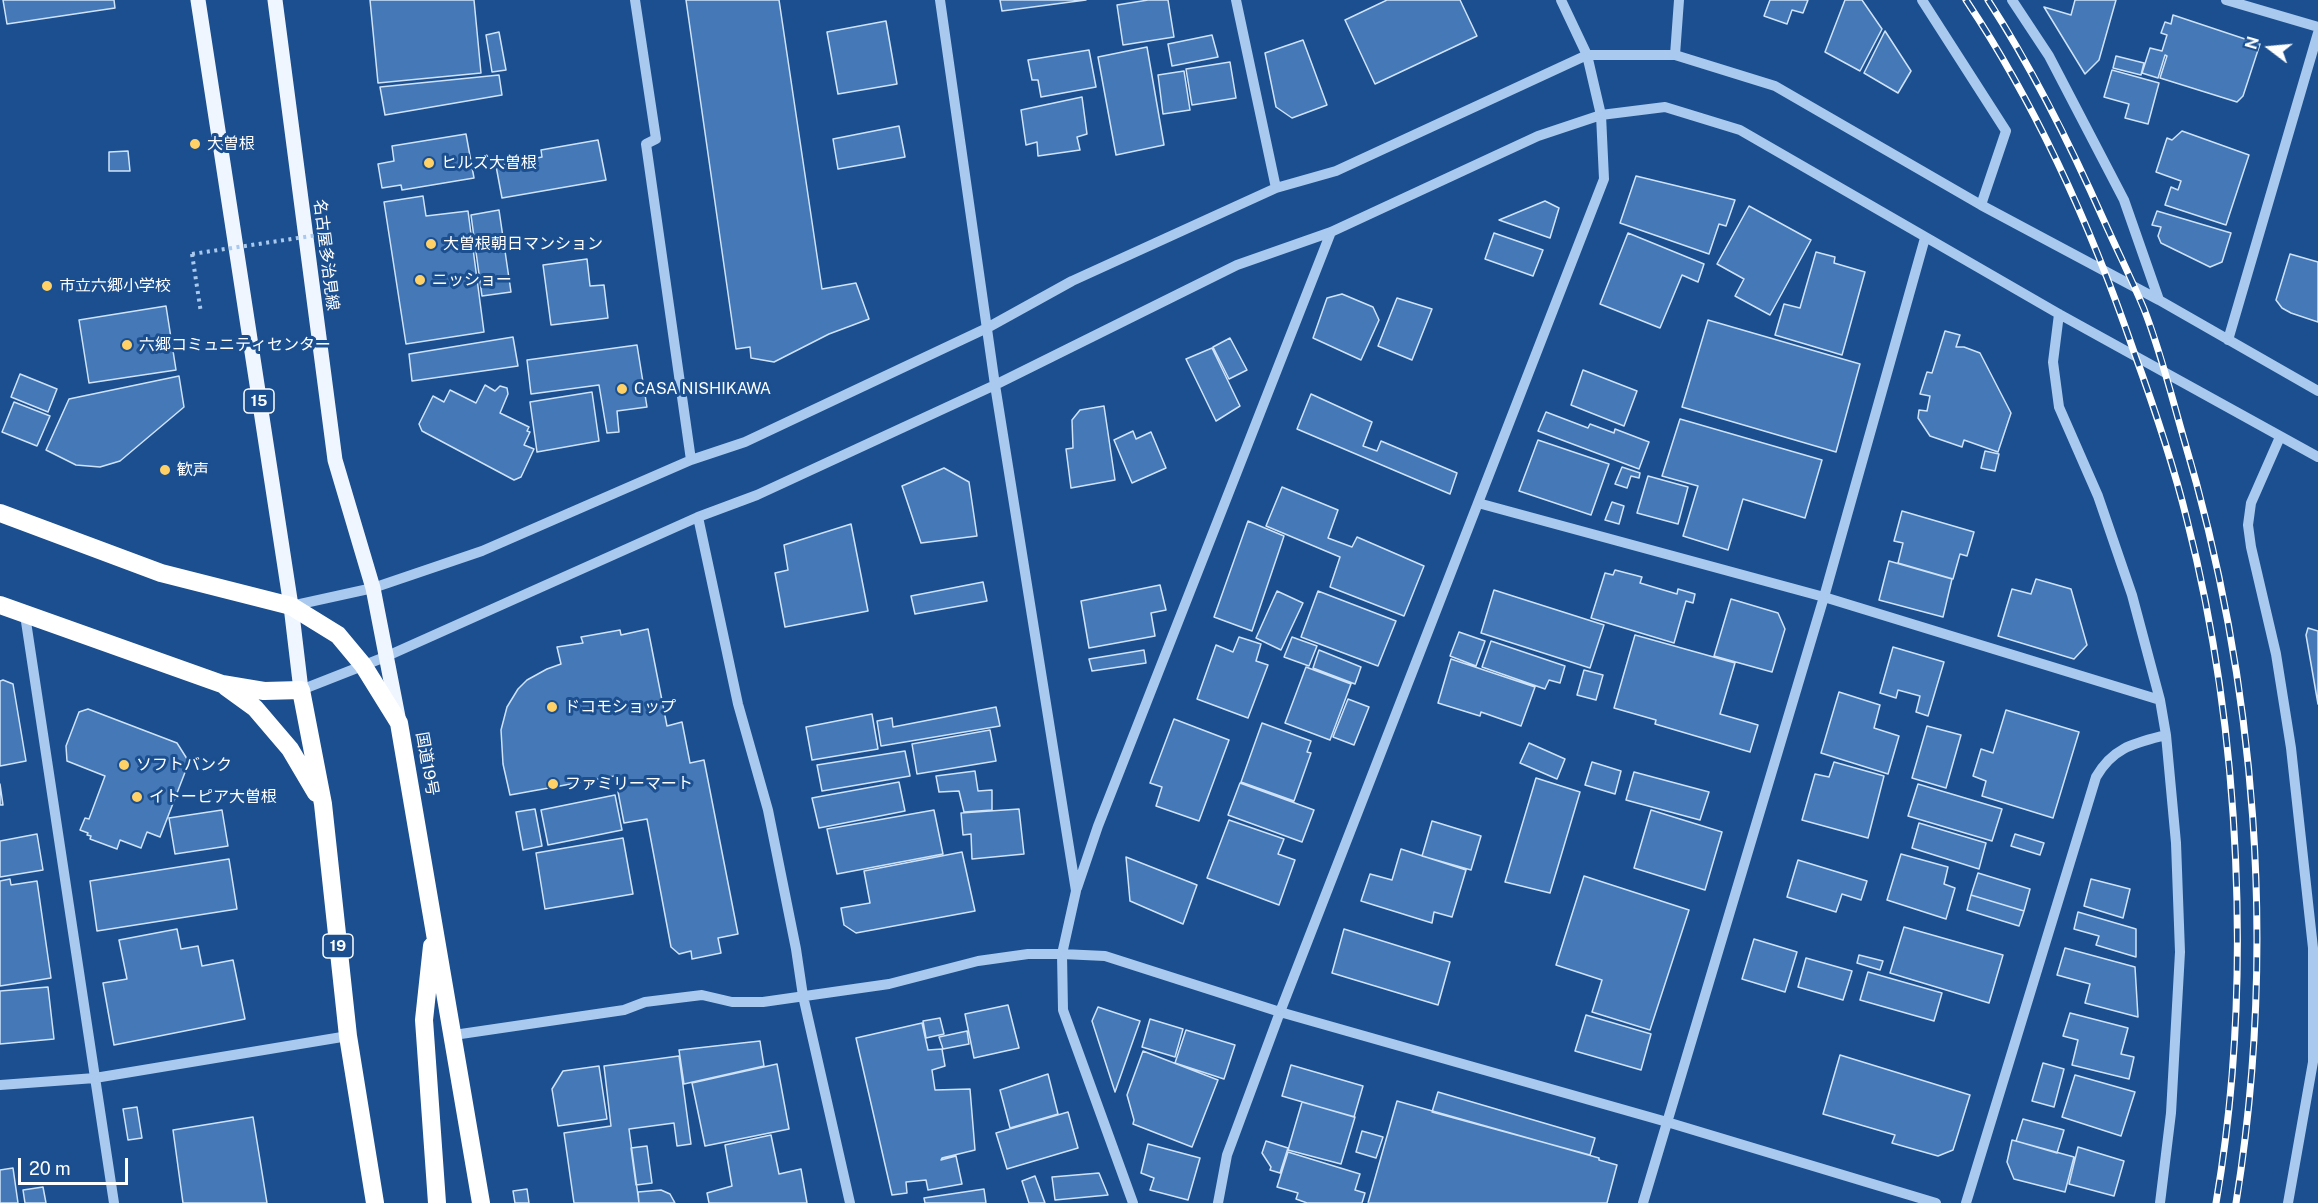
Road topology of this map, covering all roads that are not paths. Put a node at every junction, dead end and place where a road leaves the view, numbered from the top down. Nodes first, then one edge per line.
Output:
1 (198, 0) edge
2 (275, 0) edge
3 (635, 0) edge
4 (940, 0) edge
5 (1236, 0) edge
6 (1561, 0) edge
7 (1679, 0) edge
8 (1922, 0) edge
9 (2012, 0) edge
10 (2226, 0) edge
11 (2318, 27) edge
12 (2318, 33) edge
13 (1587, 55) junction
14 (1675, 55) junction
15 (1601, 115) junction
16 (1276, 188) junction
17 (1981, 205) junction
18 (1331, 232) junction
19 (1925, 238) junction
20 (2159, 300) junction
21 (2059, 314) junction
22 (987, 328) junction
23 (2228, 340) junction
24 (995, 385) junction
25 (2318, 391) edge
26 (2280, 437) junction
27 (2318, 457) edge
28 (691, 460) junction
29 (1478, 503) junction
30 (0, 513) edge
31 (698, 517) junction
32 (373, 588) junction
33 (1824, 597) junction
34 (0, 605) edge
35 (291, 606) junction
36 (25, 615) junction
37 (385, 657) junction
38 (363, 665) junction
39 (222, 684) junction
40 (301, 690) junction
41 (2160, 700) junction
42 (399, 723) junction
43 (2166, 735) junction
44 (323, 804) junction
45 (1076, 891) junction
46 (435, 923) junction
47 (1062, 954) junction
48 (803, 996) junction
49 (1280, 1012) junction
50 (454, 1035) junction
51 (348, 1036) junction
52 (95, 1078) junction
53 (0, 1085) edge
54 (1667, 1122) junction
55 (114, 1203) edge
56 (375, 1203) edge
57 (437, 1203) edge
58 (481, 1203) edge
59 (850, 1203) edge
60 (1133, 1203) edge
61 (1218, 1203) edge
62 (1643, 1203) edge
63 (1936, 1203) edge
64 (1966, 1203) edge
65 (2160, 1203) edge
66 (2289, 1203) edge

1 - 35 main road, 15
2 - 32 main road, 名古屋多治見線
3 - 28 street
4 - 22 street
5 - 16 street
6 - 13 street
7 - 14 street
8 - 17 street
9 - 20 street
10 - 11 street
12 - 23 street
13 - 14 street
13 - 15 street
13 - 16 street
14 - 17 street
15 - 18 street
15 - 19 street
15 - 29 street
16 - 22 street
17 - 20 street
18 - 24 street
18 - 45 street
19 - 21 street
19 - 33 street
20 - 23 street
21 - 26 street
21 - 41 street
22 - 24 street
22 - 28 street
23 - 25 street
24 - 31 street
24 - 45 street
26 - 27 street
26 - 66 street
28 - 32 street
29 - 33 street
29 - 49 street
30 - 35 highway, 国道19号
31 - 37 street
31 - 48 street
32 - 35 street
32 - 37 main road, 名古屋多治見線
33 - 41 street
33 - 54 street
34 - 36 highway
35 - 38 highway, 国道19号
35 - 40 main road, 15
36 - 39 highway
36 - 52 street
37 - 38 street
37 - 42 main road, 名古屋多治見線
38 - 40 street
38 - 42 highway, 国道19号
39 - 40 highway
39 - 44 highway
40 - 44 highway, 19
41 - 43 street
42 - 46 highway, 国道19号
43 - 64 street
43 - 65 street
44 - 51 highway, 19
45 - 47 street
46 - 50 highway, 国道19号
46 - 57 highway
47 - 48 street
47 - 49 street
47 - 60 street
48 - 50 street
48 - 59 street
49 - 54 street
49 - 61 street
50 - 58 highway, 国道19号
51 - 52 street
51 - 56 highway, 19
52 - 53 street
52 - 55 street
54 - 62 street
54 - 63 street

